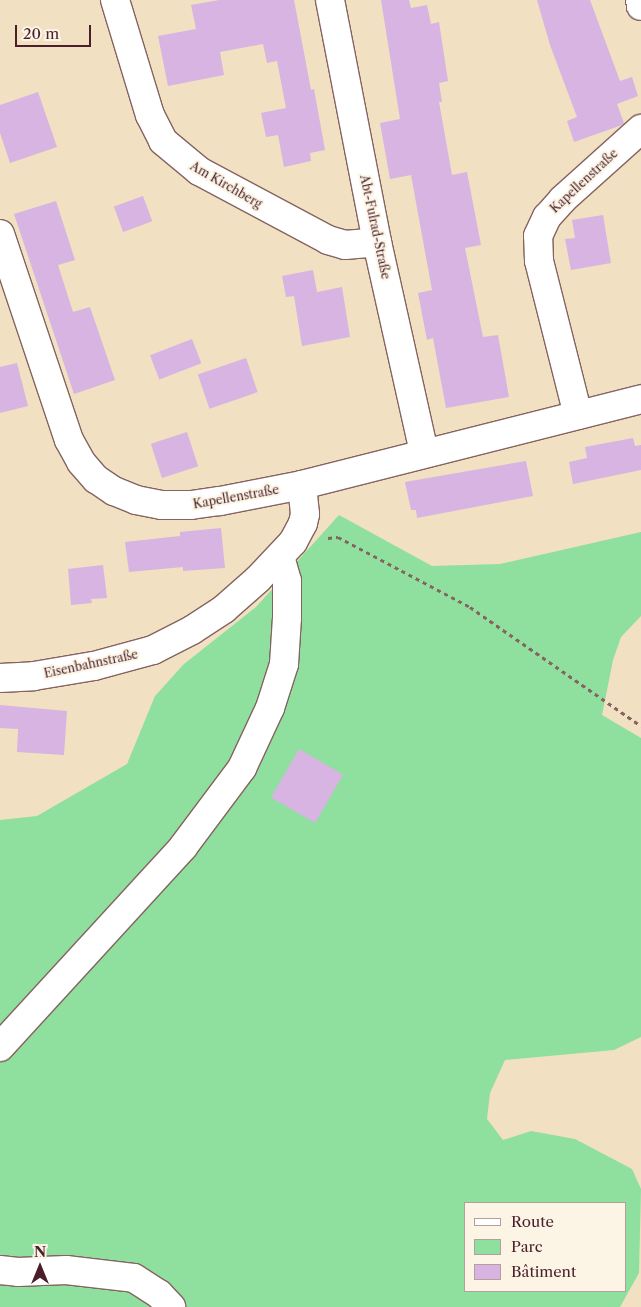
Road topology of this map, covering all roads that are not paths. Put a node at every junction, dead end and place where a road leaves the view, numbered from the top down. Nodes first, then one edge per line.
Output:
1 (115, 0) edge
2 (330, 0) edge
3 (640, 0) edge
4 (641, 6) edge
5 (641, 129) edge
6 (0, 234) edge
7 (377, 242) junction
8 (641, 399) edge
9 (578, 415) junction
10 (424, 453) junction
11 (302, 484) junction
12 (280, 557) junction
13 (0, 678) edge
14 (0, 1047) edge
15 (0, 1270) edge
16 (171, 1307) edge

1 - 7 street, Am Kirchberg
2 - 7 street, Abt-Fulrad-Straße
3 - 4 street
5 - 9 street, Kapellenstraße
6 - 11 street, Kapellenstraße
7 - 10 street, Abt-Fulrad-Straße
8 - 9 street, Kapellenstraße
9 - 10 street, Kapellenstraße
10 - 11 street, Kapellenstraße
11 - 12 street, Eisenbahnstraße
12 - 13 street, Eisenbahnstraße
12 - 14 street
15 - 16 street

